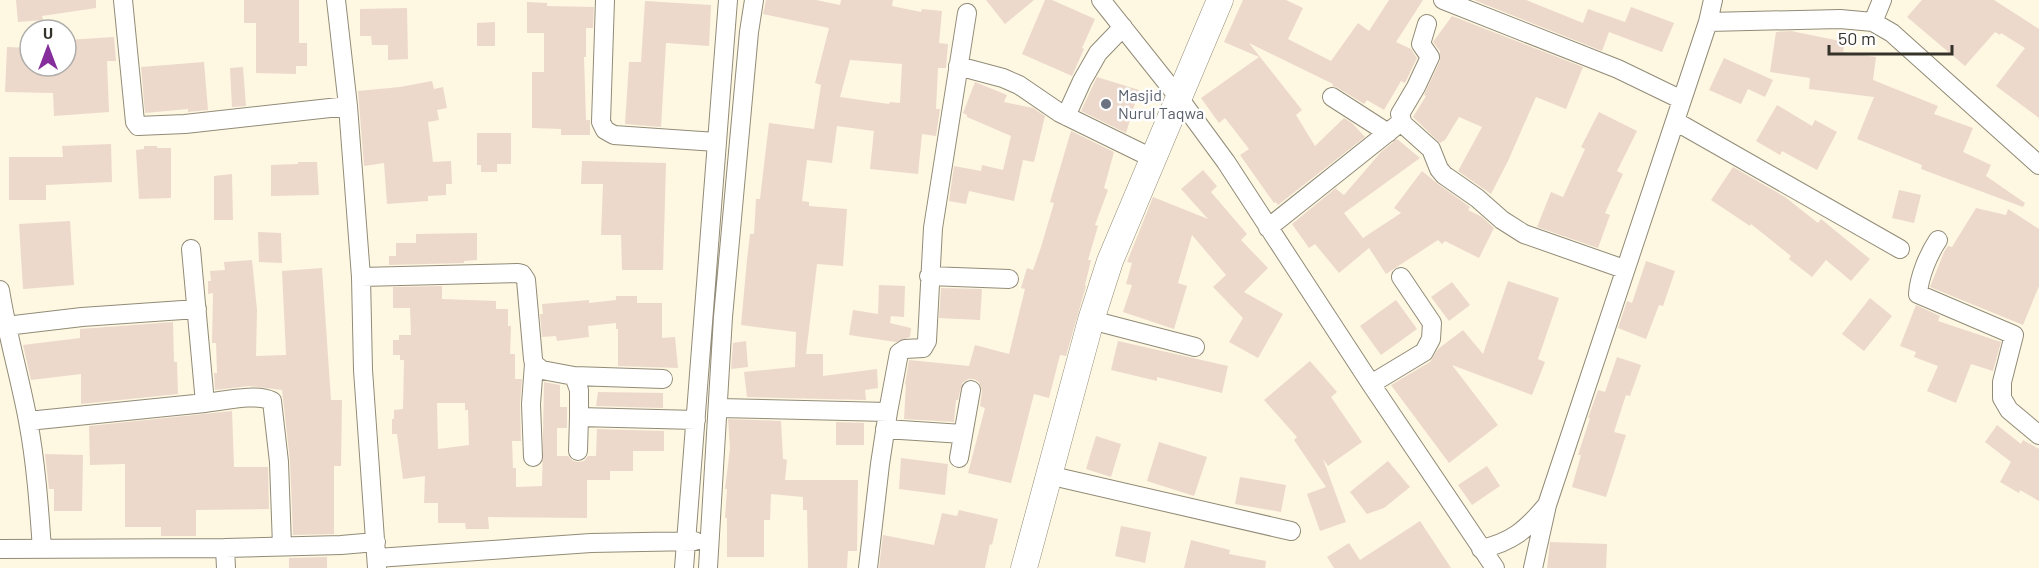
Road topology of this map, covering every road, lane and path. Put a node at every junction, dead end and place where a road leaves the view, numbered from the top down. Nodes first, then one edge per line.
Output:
1 (123, 0) edge
2 (336, 0) edge
3 (605, 0) edge
4 (728, 0) edge
5 (754, 0) edge
6 (1101, 0) edge
7 (1220, 0) edge
8 (1443, 0) edge
9 (1713, 0) edge
10 (1882, 0) edge
11 (967, 13) dead end
12 (1708, 22) junction
13 (1873, 22) junction
14 (1427, 24) dead end
15 (1123, 27) junction
16 (958, 66) junction
17 (1332, 97) dead end
18 (1179, 98) junction
19 (1682, 100) junction
20 (348, 106) junction
21 (1066, 116) junction
22 (1675, 121) junction
23 (1395, 127) junction
24 (716, 142) junction
25 (1154, 159) junction
26 (2039, 165) edge
27 (1268, 228) junction
28 (1938, 240) dead end
29 (191, 249) dead end
30 (1900, 249) dead end
31 (1624, 269) junction
32 (929, 276) junction
33 (361, 277) junction
34 (1401, 277) dead end
35 (1009, 279) dead end
36 (0, 291) edge
37 (197, 309) junction
38 (1091, 320) junction
39 (6, 326) junction
40 (1195, 347) dead end
41 (534, 364) junction
42 (574, 376) junction
43 (663, 379) dead end
44 (1371, 384) junction
45 (970, 390) dead end
46 (205, 403) junction
47 (719, 408) junction
48 (579, 417) junction
49 (696, 420) junction
50 (28, 421) junction
51 (887, 421) junction
52 (963, 434) junction
53 (2039, 435) edge
54 (578, 452) dead end
55 (533, 458) dead end
56 (959, 458) dead end
57 (1048, 475) junction
58 (1547, 505) junction
59 (1291, 531) dead end
60 (685, 540) junction
61 (710, 542) junction
62 (282, 546) junction
63 (225, 548) junction
64 (0, 549) edge
65 (42, 549) junction
66 (1481, 549) junction
67 (377, 556) edge
68 (226, 568) edge
69 (684, 568) edge
70 (708, 568) edge
71 (868, 568) edge
72 (1024, 568) edge
73 (1495, 568) edge
74 (1533, 568) edge

1 - 20 street
2 - 20 street
3 - 24 street
4 - 24 street
5 - 47 street
6 - 15 street
7 - 18 highway
8 - 19 street
9 - 12 street
10 - 13 street
11 - 16 street
12 - 13 street
12 - 19 street
13 - 26 street
14 - 23 street
15 - 18 street
15 - 21 street
16 - 21 street
16 - 32 street
17 - 23 street
18 - 25 highway
18 - 27 street
19 - 22 street
20 - 33 street
21 - 25 street
22 - 30 street
22 - 31 street
23 - 27 street
23 - 31 street
24 - 49 street
25 - 38 highway
27 - 44 street
28 - 53 street
29 - 37 street
31 - 58 street
32 - 35 street
32 - 51 street
33 - 41 street
33 - 67 street
34 - 44 street
36 - 39 street
37 - 39 street
37 - 46 street
38 - 40 street
38 - 57 highway
39 - 50 street
41 - 42 street
41 - 55 street
42 - 43 street
42 - 48 street
44 - 66 street
45 - 52 street
46 - 50 street
46 - 62 street
47 - 51 street
47 - 61 street
48 - 49 street
48 - 54 street
49 - 60 street
50 - 65 street
51 - 52 street
51 - 71 street
52 - 56 street
57 - 59 street
57 - 72 highway
58 - 66 street
58 - 74 street
60 - 61 street
60 - 67 street
60 - 69 street
61 - 70 street
62 - 63 street
62 - 67 street
63 - 65 street
63 - 68 street
64 - 65 street
66 - 73 street

